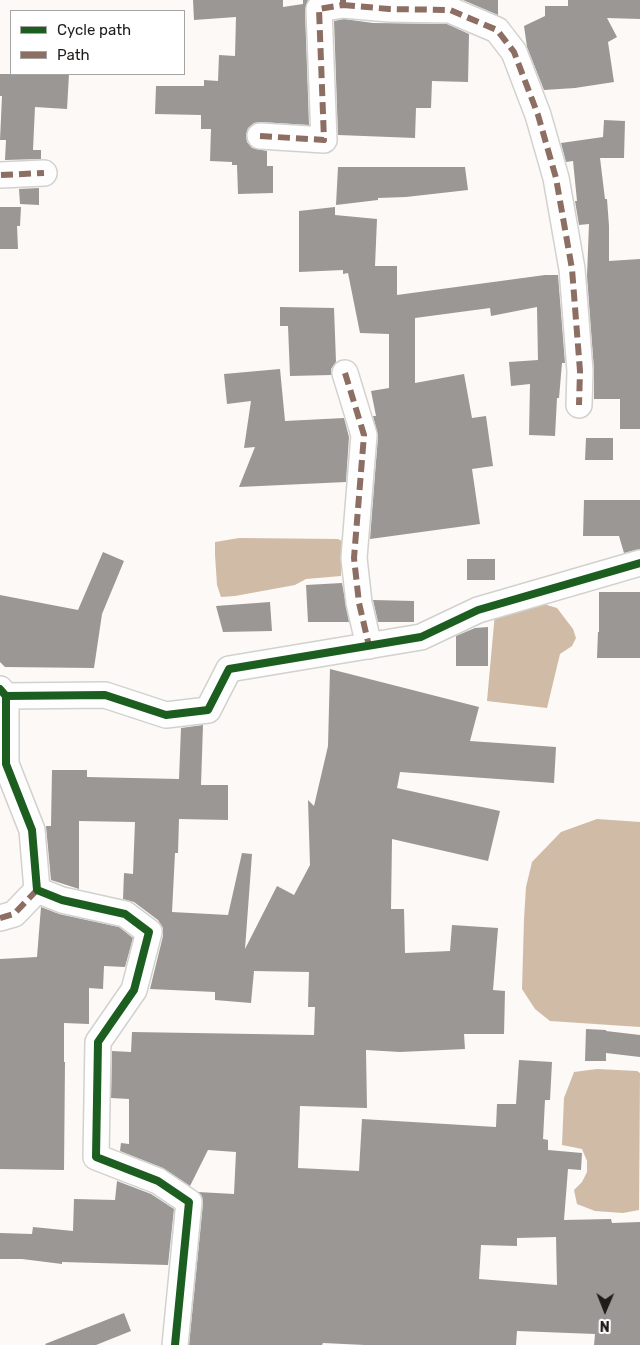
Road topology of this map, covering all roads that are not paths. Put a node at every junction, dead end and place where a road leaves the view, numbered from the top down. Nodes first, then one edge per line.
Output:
1 (343, 3) edge
2 (260, 136) dead end
3 (44, 173) dead end
4 (0, 175) edge
5 (345, 373) dead end
6 (579, 406) dead end
7 (640, 564) edge
8 (369, 646) junction
9 (3, 693) edge
10 (37, 890) junction
11 (0, 918) edge
12 (175, 1345) edge

1 - 2 street
1 - 6 street
3 - 4 street
5 - 8 street
7 - 8 street
8 - 9 street
9 - 10 street
10 - 11 street
10 - 12 street

